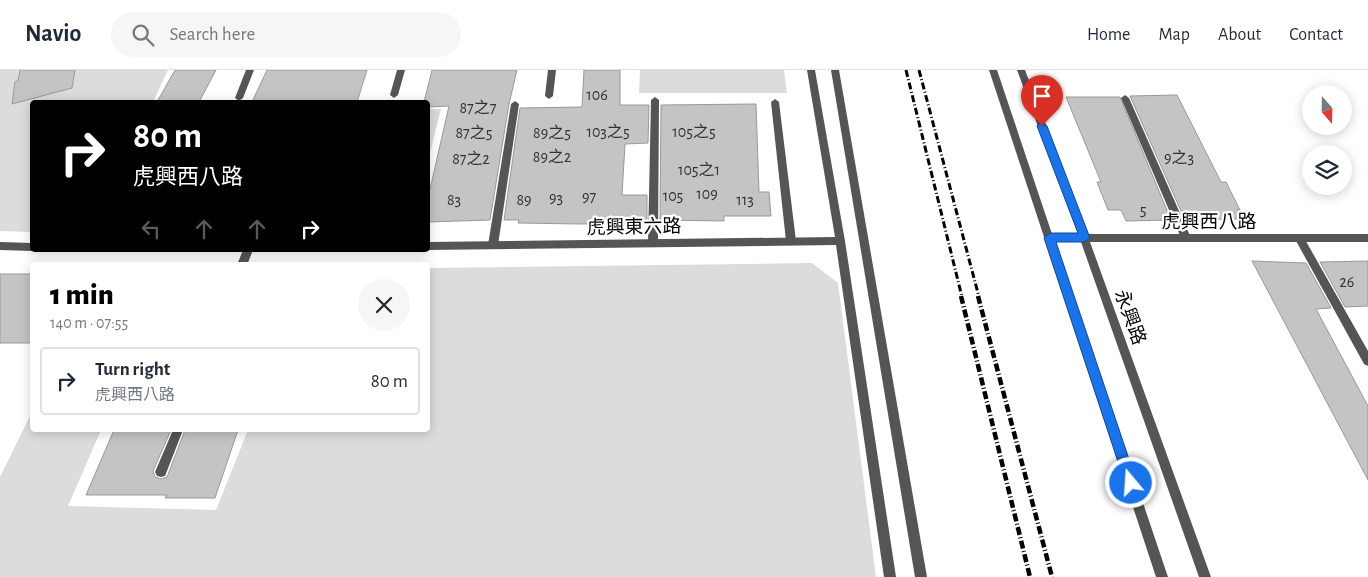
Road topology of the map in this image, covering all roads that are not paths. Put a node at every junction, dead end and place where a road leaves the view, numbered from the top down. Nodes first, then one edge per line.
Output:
1 (250, 70) edge
2 (401, 70) edge
3 (552, 70) edge
4 (811, 70) edge
5 (835, 70) edge
6 (993, 70) edge
7 (1021, 70) edge
8 (394, 95) dead end
9 (549, 96) dead end
10 (238, 98) dead end
11 (1125, 98) dead end
12 (655, 100) dead end
13 (776, 102) dead end
14 (515, 104) dead end
15 (1050, 238) junction
16 (1084, 238) junction
17 (1186, 238) junction
18 (1300, 238) junction
19 (1368, 238) edge
20 (791, 241) junction
21 (840, 241) junction
22 (653, 243) junction
23 (493, 245) junction
24 (0, 246) edge
25 (430, 246) edge
26 (30, 247) edge
27 (1368, 361) edge
28 (177, 432) edge
29 (161, 472) dead end
30 (890, 577) edge
31 (920, 577) edge
32 (1162, 577) edge
33 (1205, 577) edge

1 - 10 street
2 - 8 street
3 - 9 street
4 - 21 street
5 - 31 street
6 - 15 street
7 - 16 street, 永興路
11 - 17 street
12 - 22 street
13 - 20 street
14 - 23 street
15 - 16 street, 虎興西八路
15 - 32 street
16 - 17 street, 虎興西八路
16 - 33 street, 永興路
17 - 18 street, 虎興西八路
18 - 19 street, 虎興西八路
18 - 27 street
20 - 21 street, 虎興東六路
20 - 22 street, 虎興東六路
21 - 30 street
22 - 23 street, 虎興東六路
23 - 25 street, 虎興東六路
24 - 26 street
28 - 29 street

